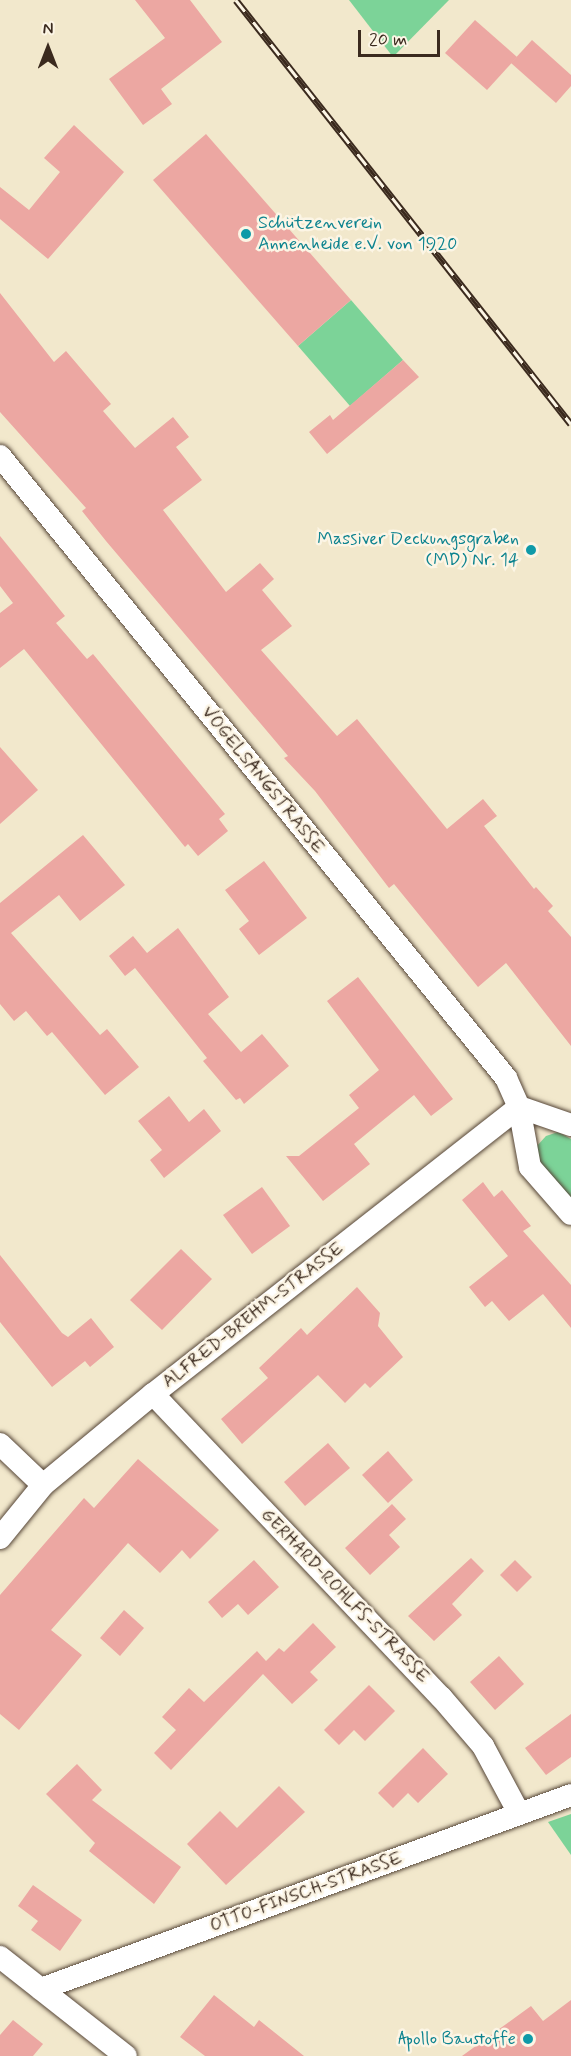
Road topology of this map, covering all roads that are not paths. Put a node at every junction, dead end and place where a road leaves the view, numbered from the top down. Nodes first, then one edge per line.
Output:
1 (0, 456) edge
2 (519, 1107) junction
3 (571, 1125) edge
4 (571, 1214) edge
5 (153, 1394) junction
6 (0, 1444) edge
7 (43, 1485) junction
8 (0, 1538) edge
9 (571, 1795) edge
10 (519, 1813) junction
11 (0, 1957) edge
12 (41, 1989) junction
13 (126, 2056) edge

1 - 2 street, VOGELSANGSTRASSE
2 - 3 street
2 - 4 street, VOGELSANGSTRASSE
2 - 5 street, ALFRED-BREHM-STRASSE
5 - 7 street, ALFRED-BREHM-STRASSE
5 - 10 street, GERHARD-ROHLFS-STRASSE
6 - 7 street
7 - 8 street, ALFRED-BREHM-STRASSE
9 - 10 street, OTTO-FINSCH-STRASSE
10 - 12 street, OTTO-FINSCH-STRASSE
11 - 12 street
12 - 13 street

